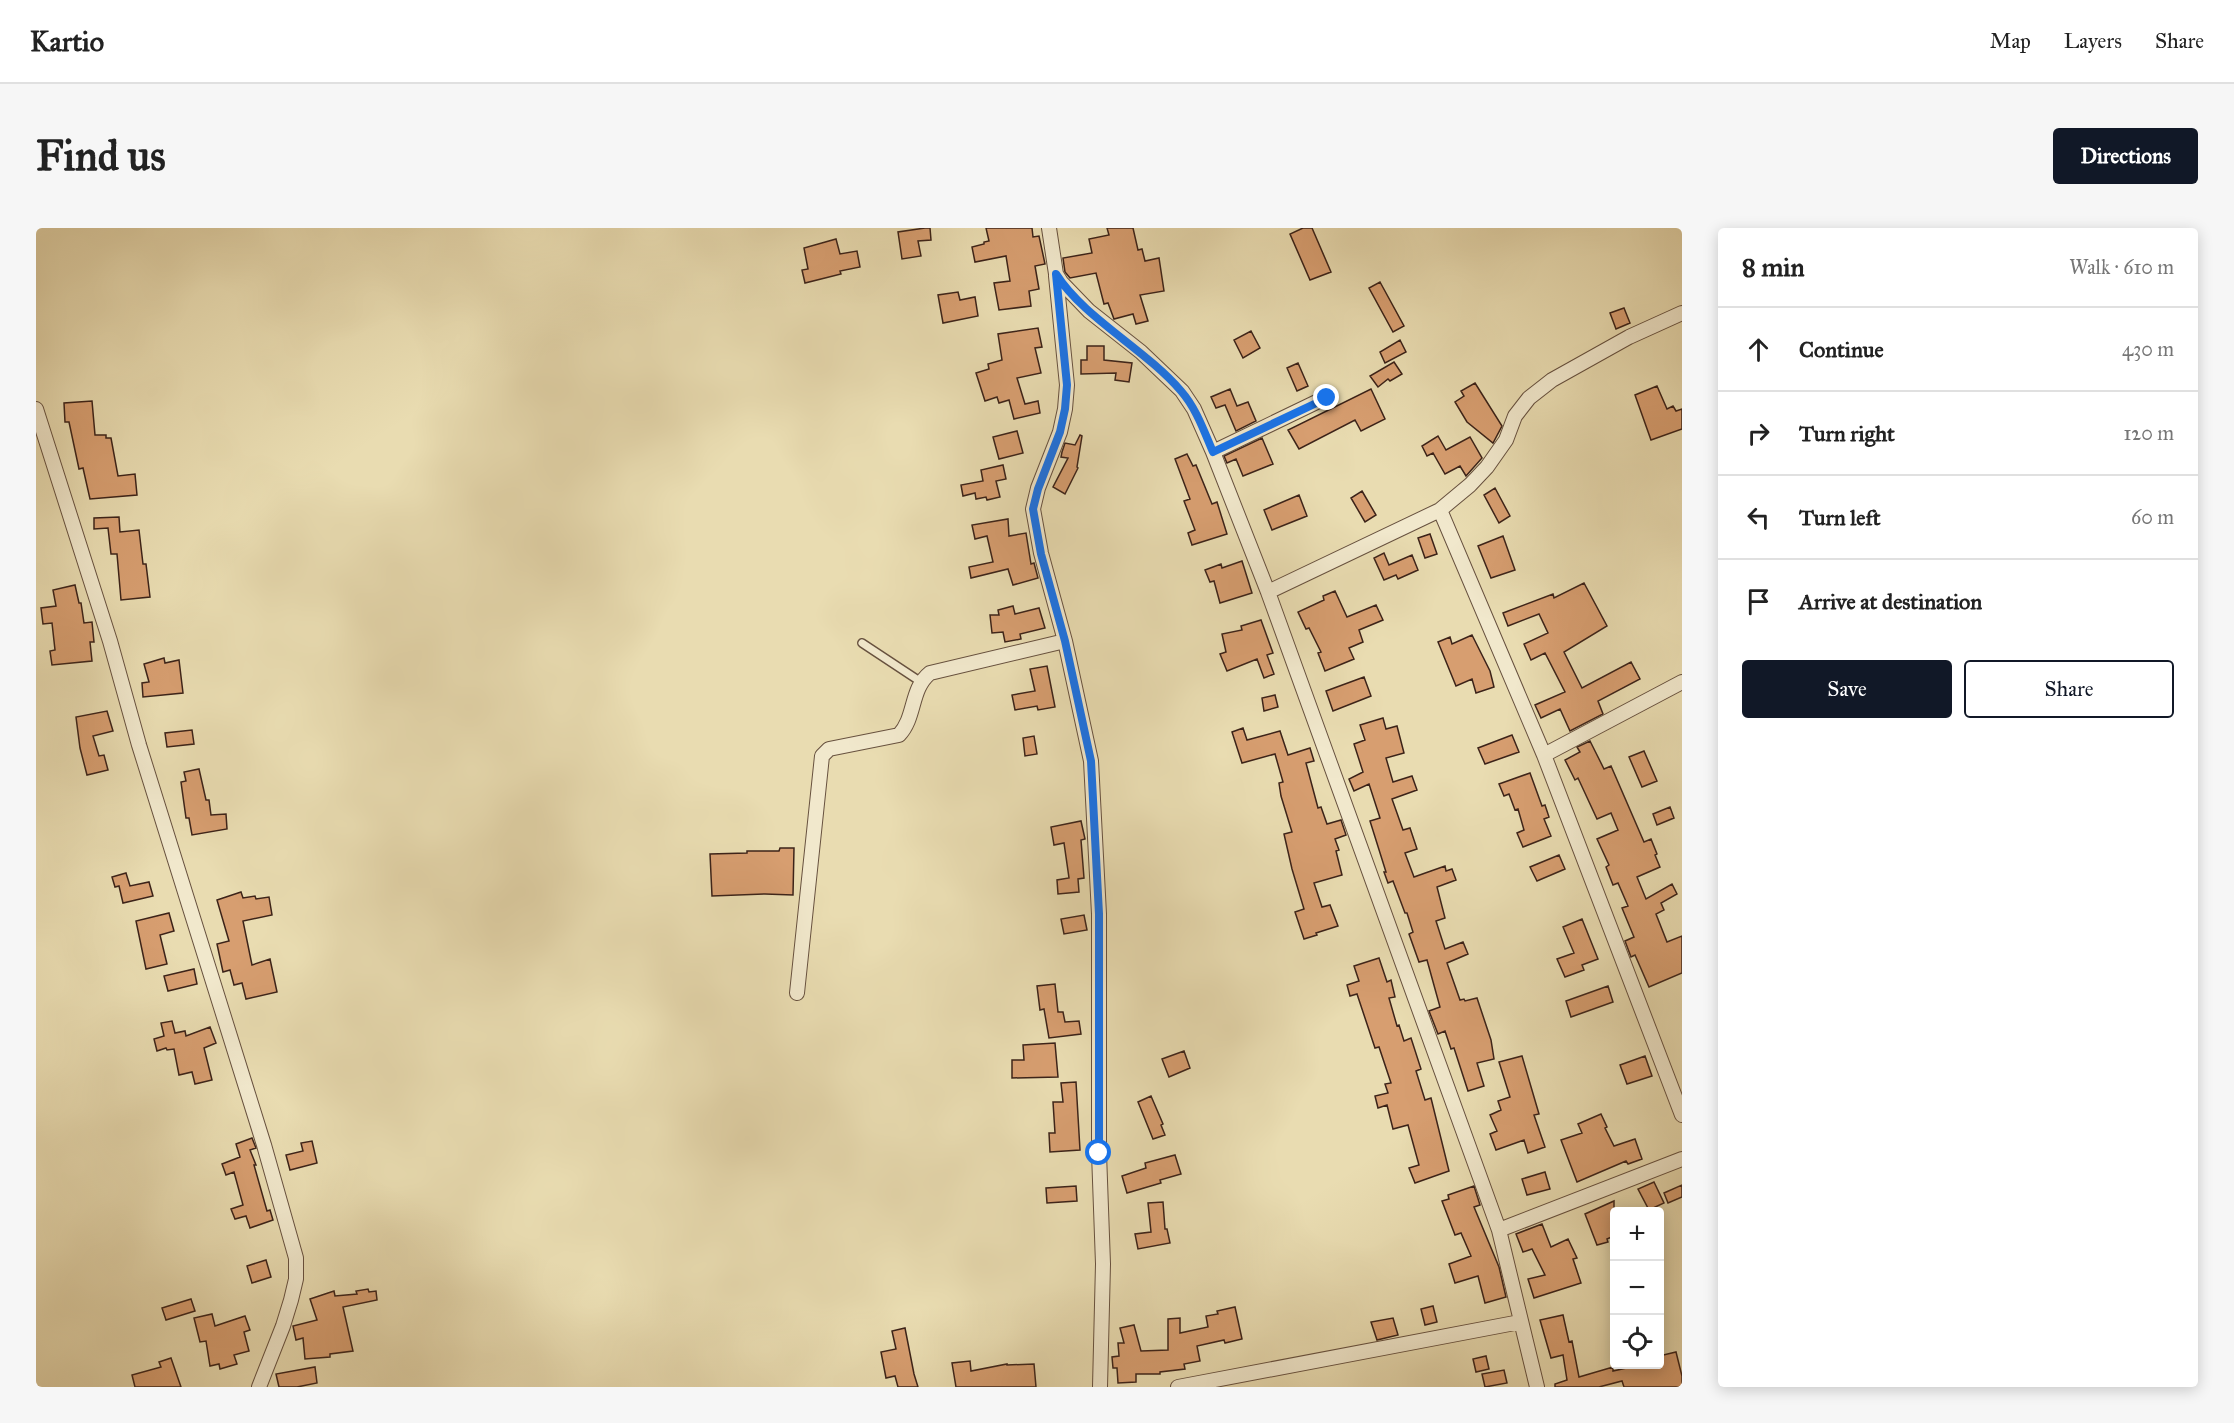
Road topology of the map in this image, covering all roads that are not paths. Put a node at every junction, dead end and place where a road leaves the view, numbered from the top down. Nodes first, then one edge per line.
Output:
1 (1049, 228) edge
2 (1056, 274) junction
3 (1682, 313) edge
4 (1327, 398) dead end
5 (36, 409) edge
6 (1213, 452) junction
7 (1440, 510) junction
8 (1268, 592) junction
9 (1065, 641) junction
10 (862, 643) dead end
11 (921, 682) junction
12 (1682, 682) edge
13 (1544, 755) junction
14 (797, 993) dead end
15 (1682, 1115) edge
16 (1682, 1159) edge
17 (1499, 1230) junction
18 (1520, 1322) junction
19 (259, 1387) edge
20 (1100, 1387) edge
21 (1178, 1387) edge
22 (1537, 1387) edge

1 - 2 street
2 - 6 street
2 - 9 street
3 - 7 street
4 - 6 street
5 - 19 street
6 - 8 street
7 - 8 street
7 - 13 street
8 - 17 street
9 - 11 street
9 - 20 street
10 - 11 lane
11 - 14 street
12 - 13 street
13 - 15 street
16 - 17 street
17 - 18 street
18 - 21 street
18 - 22 street

